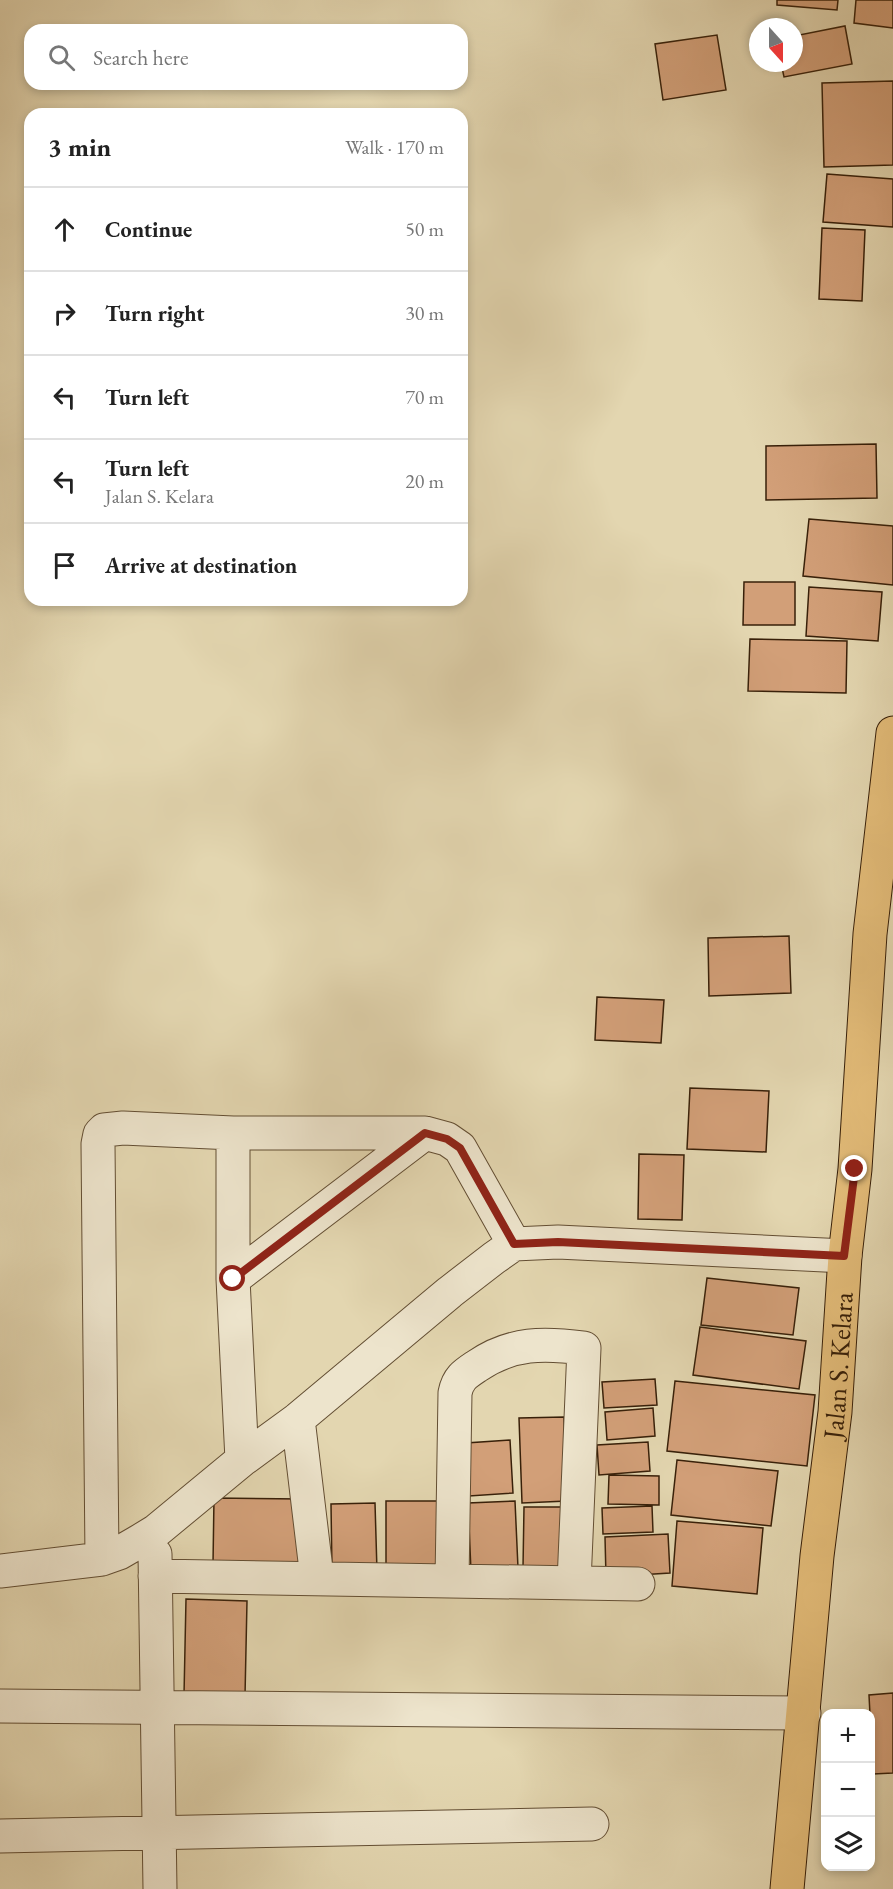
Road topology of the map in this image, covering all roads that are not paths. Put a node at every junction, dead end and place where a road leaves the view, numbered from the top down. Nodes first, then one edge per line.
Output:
1 (893, 733) edge
2 (233, 1133) junction
3 (425, 1133) junction
4 (514, 1244) junction
5 (844, 1256) junction
6 (233, 1279) junction
7 (298, 1419) junction
8 (242, 1460) junction
9 (156, 1531) junction
10 (102, 1559) junction
11 (0, 1571) edge
12 (155, 1576) junction
13 (317, 1578) junction
14 (452, 1581) junction
15 (574, 1582) junction
16 (638, 1584) dead end
17 (0, 1706) edge
18 (157, 1706) junction
19 (804, 1713) junction
20 (592, 1824) dead end
21 (158, 1834) junction
22 (0, 1836) edge
23 (160, 1889) edge
24 (787, 1889) edge

1 - 5 main road, Jalan S. Kelara
2 - 3 street
2 - 6 street
2 - 10 street
3 - 4 street
3 - 6 street
4 - 5 street
4 - 7 street
5 - 19 main road, Jalan S. Kelara
6 - 8 street
7 - 8 street
7 - 13 street
8 - 9 street
9 - 10 street
9 - 12 street
10 - 11 street
12 - 13 street
12 - 18 street
13 - 14 street
14 - 15 street
14 - 15 street
15 - 16 street
17 - 18 street
18 - 19 street
18 - 21 street
19 - 24 main road, Jalan S. Kelara
20 - 21 street
21 - 22 street
21 - 23 street

